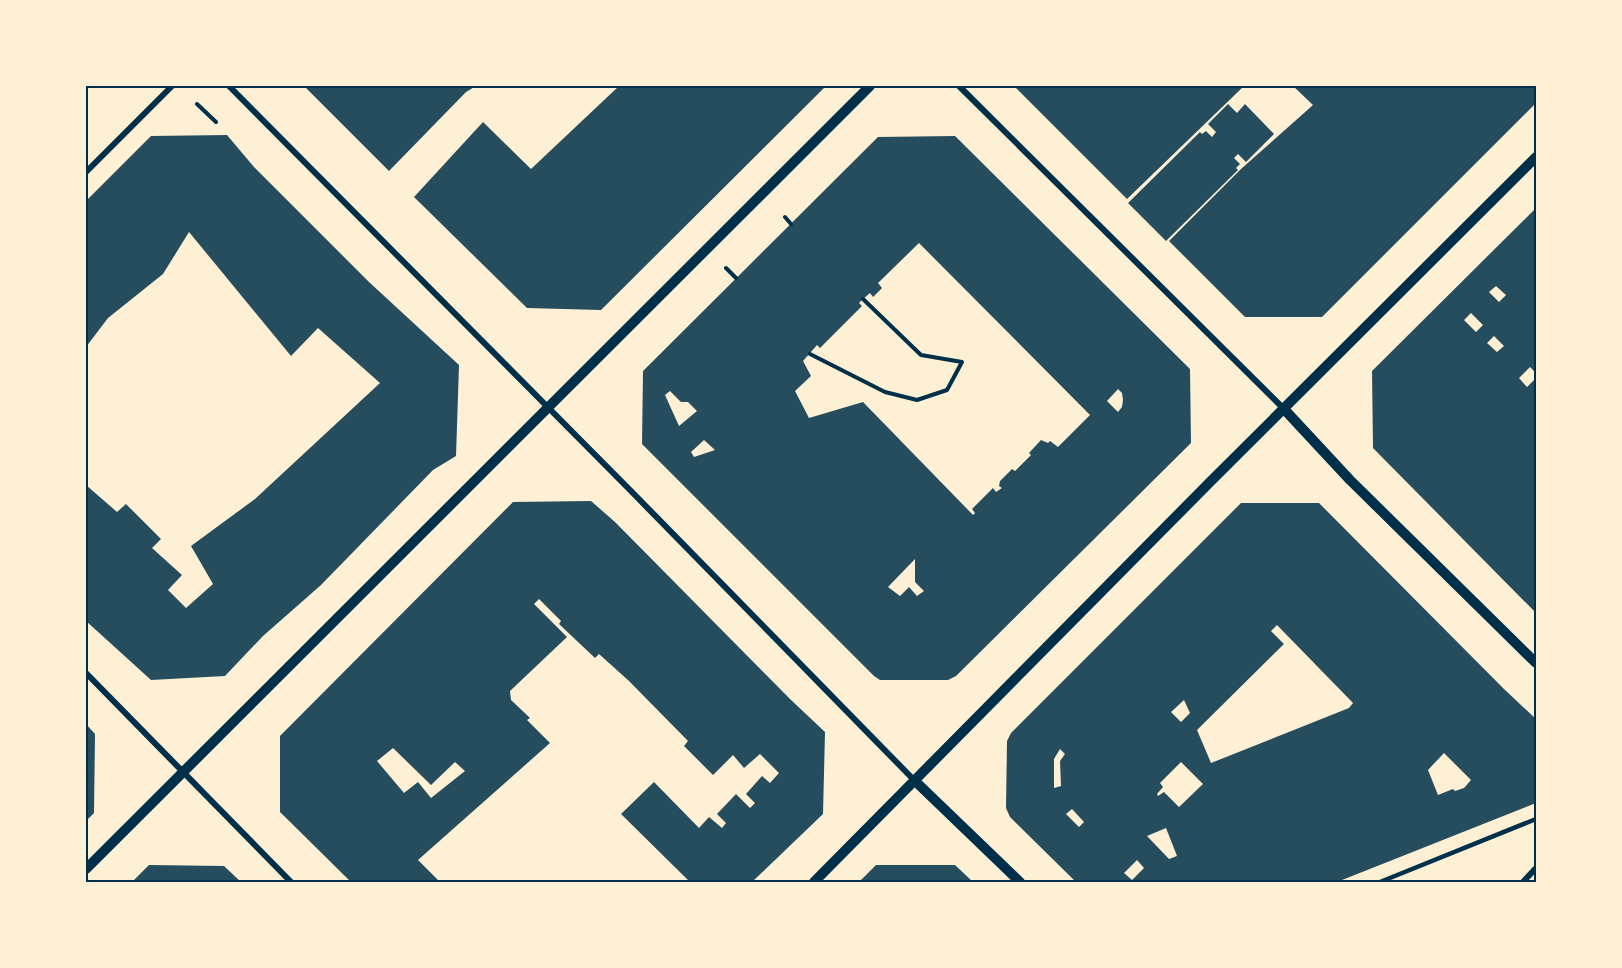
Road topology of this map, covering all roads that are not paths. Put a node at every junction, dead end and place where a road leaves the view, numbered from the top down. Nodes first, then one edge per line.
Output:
1 (172, 86) edge
2 (229, 86) edge
3 (870, 86) edge
4 (959, 86) edge
5 (1536, 157) edge
6 (86, 172) edge
7 (548, 407) junction
8 (1284, 409) junction
9 (1536, 663) edge
10 (86, 673) edge
11 (183, 771) junction
12 (914, 780) junction
13 (1536, 819) edge
14 (1536, 868) edge
15 (86, 869) edge
16 (291, 882) edge
17 (814, 882) edge
18 (1020, 882) edge
19 (1380, 882) edge
20 (1523, 882) edge

1 - 6 street
2 - 7 street
3 - 7 street
4 - 8 street
5 - 8 street
7 - 11 street
7 - 12 street
8 - 9 street
8 - 12 street
10 - 11 street
11 - 15 street
11 - 16 street
12 - 17 street
12 - 18 street
13 - 19 lane
14 - 20 street

